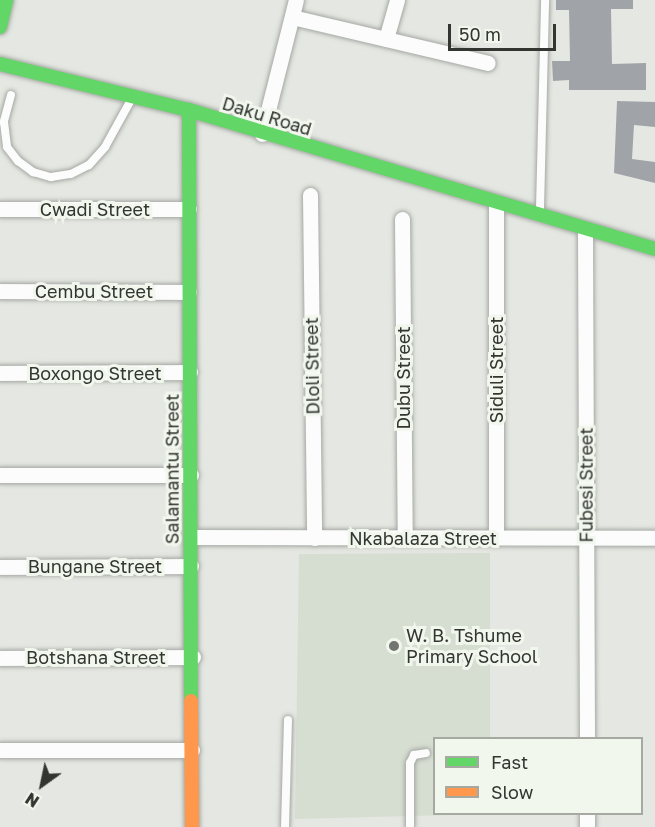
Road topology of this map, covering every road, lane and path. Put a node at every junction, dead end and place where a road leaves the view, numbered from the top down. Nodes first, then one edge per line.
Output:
1 (6, 0) edge
2 (296, 0) edge
3 (397, 0) edge
4 (545, 0) edge
5 (292, 17) junction
6 (0, 27) edge
7 (386, 39) junction
8 (488, 63) dead end
9 (0, 64) edge
10 (11, 95) dead end
11 (132, 97) junction
12 (189, 111) junction
13 (262, 134) junction
14 (310, 195) dead end
15 (496, 202) junction
16 (0, 208) edge
17 (189, 209) junction
18 (540, 209) junction
19 (520, 212) junction
20 (402, 219) dead end
21 (585, 232) junction
22 (655, 241) edge
23 (655, 249) edge
24 (0, 291) edge
25 (189, 292) junction
26 (190, 372) junction
27 (0, 373) edge
28 (0, 475) edge
29 (191, 475) junction
30 (191, 537) junction
31 (586, 537) junction
32 (314, 538) junction
33 (405, 538) junction
34 (496, 538) junction
35 (655, 538) edge
36 (191, 566) junction
37 (0, 567) edge
38 (193, 657) junction
39 (0, 658) edge
40 (288, 720) dead end
41 (587, 737) edge
42 (0, 750) edge
43 (192, 750) junction
44 (426, 753) dead end
45 (192, 827) edge
46 (285, 827) edge
47 (410, 827) edge

1 - 6 main road
2 - 5 street
3 - 7 street
4 - 18 lane
5 - 7 street
5 - 13 street
7 - 8 street
9 - 11 main road, Daku Road
10 - 11 lane
11 - 12 main road, Daku Road
12 - 13 main road, Daku Road
12 - 17 main road, Salamantu Street
13 - 15 main road, Daku Road
14 - 32 street, Dloli Street
15 - 19 main road, Daku Road
15 - 34 street, Siduli Street
16 - 17 street, Cwadi Street
17 - 25 main road, Salamantu Street
18 - 19 main road
18 - 22 main road
19 - 21 main road, Daku Road
20 - 33 street, Dubu Street
21 - 23 main road, Daku Road
21 - 31 street, Fubesi Street
24 - 25 street, Cembu Street
25 - 26 main road, Salamantu Street
26 - 27 street, Boxongo Street
26 - 29 main road, Salamantu Street
28 - 29 street
29 - 30 main road, Salamantu Street
30 - 32 street, Nkabalaza Street
30 - 36 main road, Salamantu Street
31 - 34 street, Nkabalaza Street
31 - 35 street, Nkabalaza Street
31 - 41 street, Fubesi Street
32 - 33 street, Nkabalaza Street
33 - 34 street, Nkabalaza Street
36 - 37 street, Bungane Street
36 - 38 main road, Salamantu Street
38 - 39 street, Botshana Street
38 - 43 main road, Salamantu Street
40 - 46 lane
42 - 43 street
43 - 45 main road, Salamantu Street
44 - 47 lane

